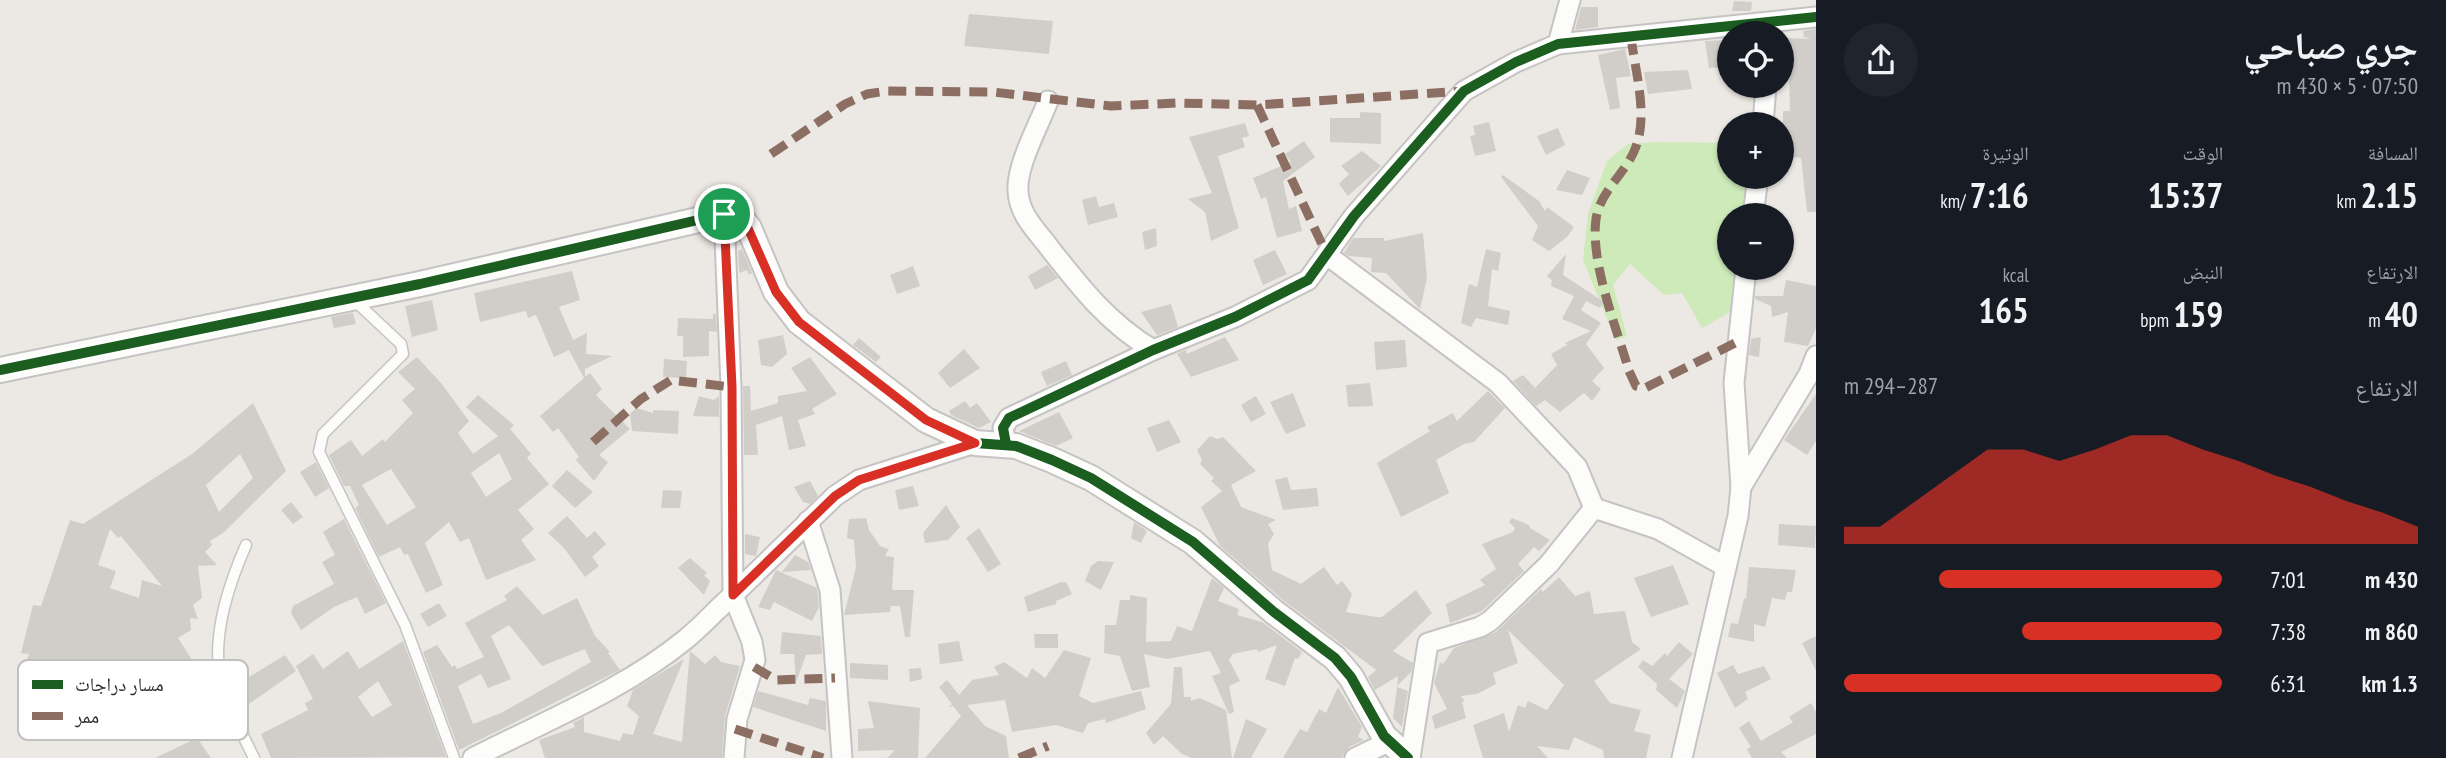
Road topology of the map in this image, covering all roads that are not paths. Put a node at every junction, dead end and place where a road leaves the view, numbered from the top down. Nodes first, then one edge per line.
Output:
1 (1570, 0) edge
2 (1775, 0) edge
3 (1816, 17) edge
4 (1773, 21) edge
5 (1794, 22) edge
6 (1717, 31) edge
7 (1558, 44) junction
8 (1048, 101) dead end
9 (724, 214) junction
10 (1327, 255) junction
11 (1745, 280) edge
12 (353, 299) junction
13 (1153, 350) junction
14 (1814, 369) edge
15 (0, 370) edge
16 (975, 443) junction
17 (1006, 444) junction
18 (1741, 487) junction
19 (1594, 508) junction
20 (807, 522) junction
21 (246, 545) dead end
22 (1726, 567) junction
23 (733, 595) junction
24 (219, 660) edge
25 (245, 740) edge
26 (1388, 742) junction
27 (254, 758) edge
28 (454, 758) edge
29 (473, 758) edge
30 (734, 758) edge
31 (842, 758) edge
32 (1355, 758) edge
33 (1409, 758) edge
34 (1682, 758) edge

1 - 7 street
2 - 4 street
3 - 5 street
6 - 7 street
7 - 10 street
8 - 13 street
9 - 12 street
9 - 16 street
9 - 23 street
10 - 13 street
10 - 19 street
11 - 18 street
12 - 15 street
12 - 28 lane
13 - 17 street
14 - 18 street
16 - 17 street
16 - 20 street
17 - 26 street
18 - 22 street
19 - 22 street
19 - 33 street
20 - 23 street
20 - 31 street
21 - 24 lane
22 - 34 street
23 - 29 street
23 - 30 street
25 - 27 lane
26 - 32 street
26 - 33 street

